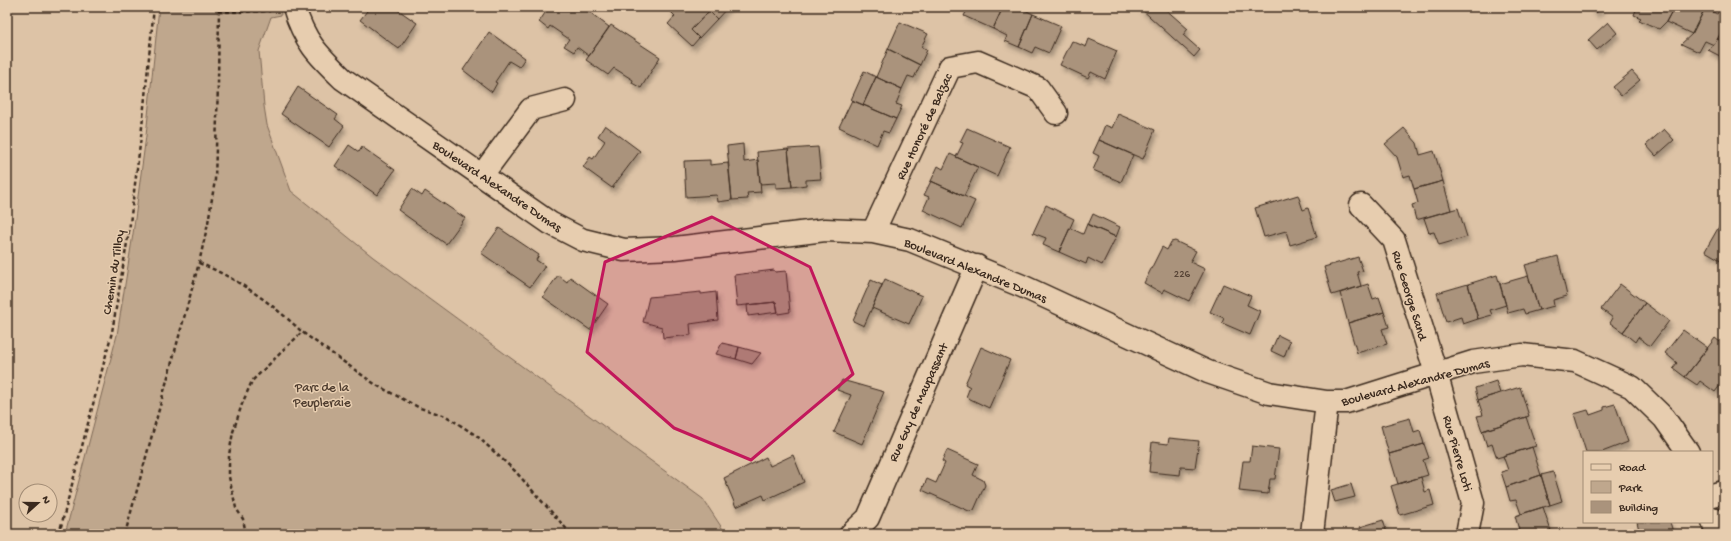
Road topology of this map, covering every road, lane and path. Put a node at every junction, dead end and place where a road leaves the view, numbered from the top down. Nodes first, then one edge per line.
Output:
1 (154, 7) edge
2 (219, 7) edge
3 (294, 8) edge
4 (219, 12) junction
5 (565, 100) dead end
6 (1056, 112) dead end
7 (482, 175) junction
8 (1360, 206) dead end
9 (873, 232) junction
10 (199, 263) junction
11 (976, 266) junction
12 (302, 332) junction
13 (1436, 373) junction
14 (1326, 402) junction
15 (1687, 451) edge
16 (1724, 492) edge
17 (1713, 495) edge
18 (1713, 521) edge
19 (59, 534) edge
20 (125, 534) edge
21 (246, 534) edge
22 (571, 534) edge
23 (851, 534) edge
24 (1312, 534) edge
25 (1467, 534) edge
26 (1717, 534) edge

1 - 19 path, Chemin du Tilloy
2 - 4 path
3 - 4 path
3 - 7 street, Boulevard Alexandre Dumas
4 - 10 path
5 - 7 street
6 - 9 street, Rue Honoré de Balzac
7 - 9 street, Boulevard Alexandre Dumas
8 - 13 street, Rue George Sand
9 - 11 street, Boulevard Alexandre Dumas
10 - 12 path
10 - 20 path
11 - 14 street, Boulevard Alexandre Dumas
11 - 23 street, Rue Guy de Maupassant
12 - 21 path
12 - 22 path
13 - 14 street, Boulevard Alexandre Dumas
13 - 15 street, Boulevard Alexandre Dumas
13 - 25 street, Rue Pierre Loti
14 - 24 street
16 - 17 street
18 - 26 street

